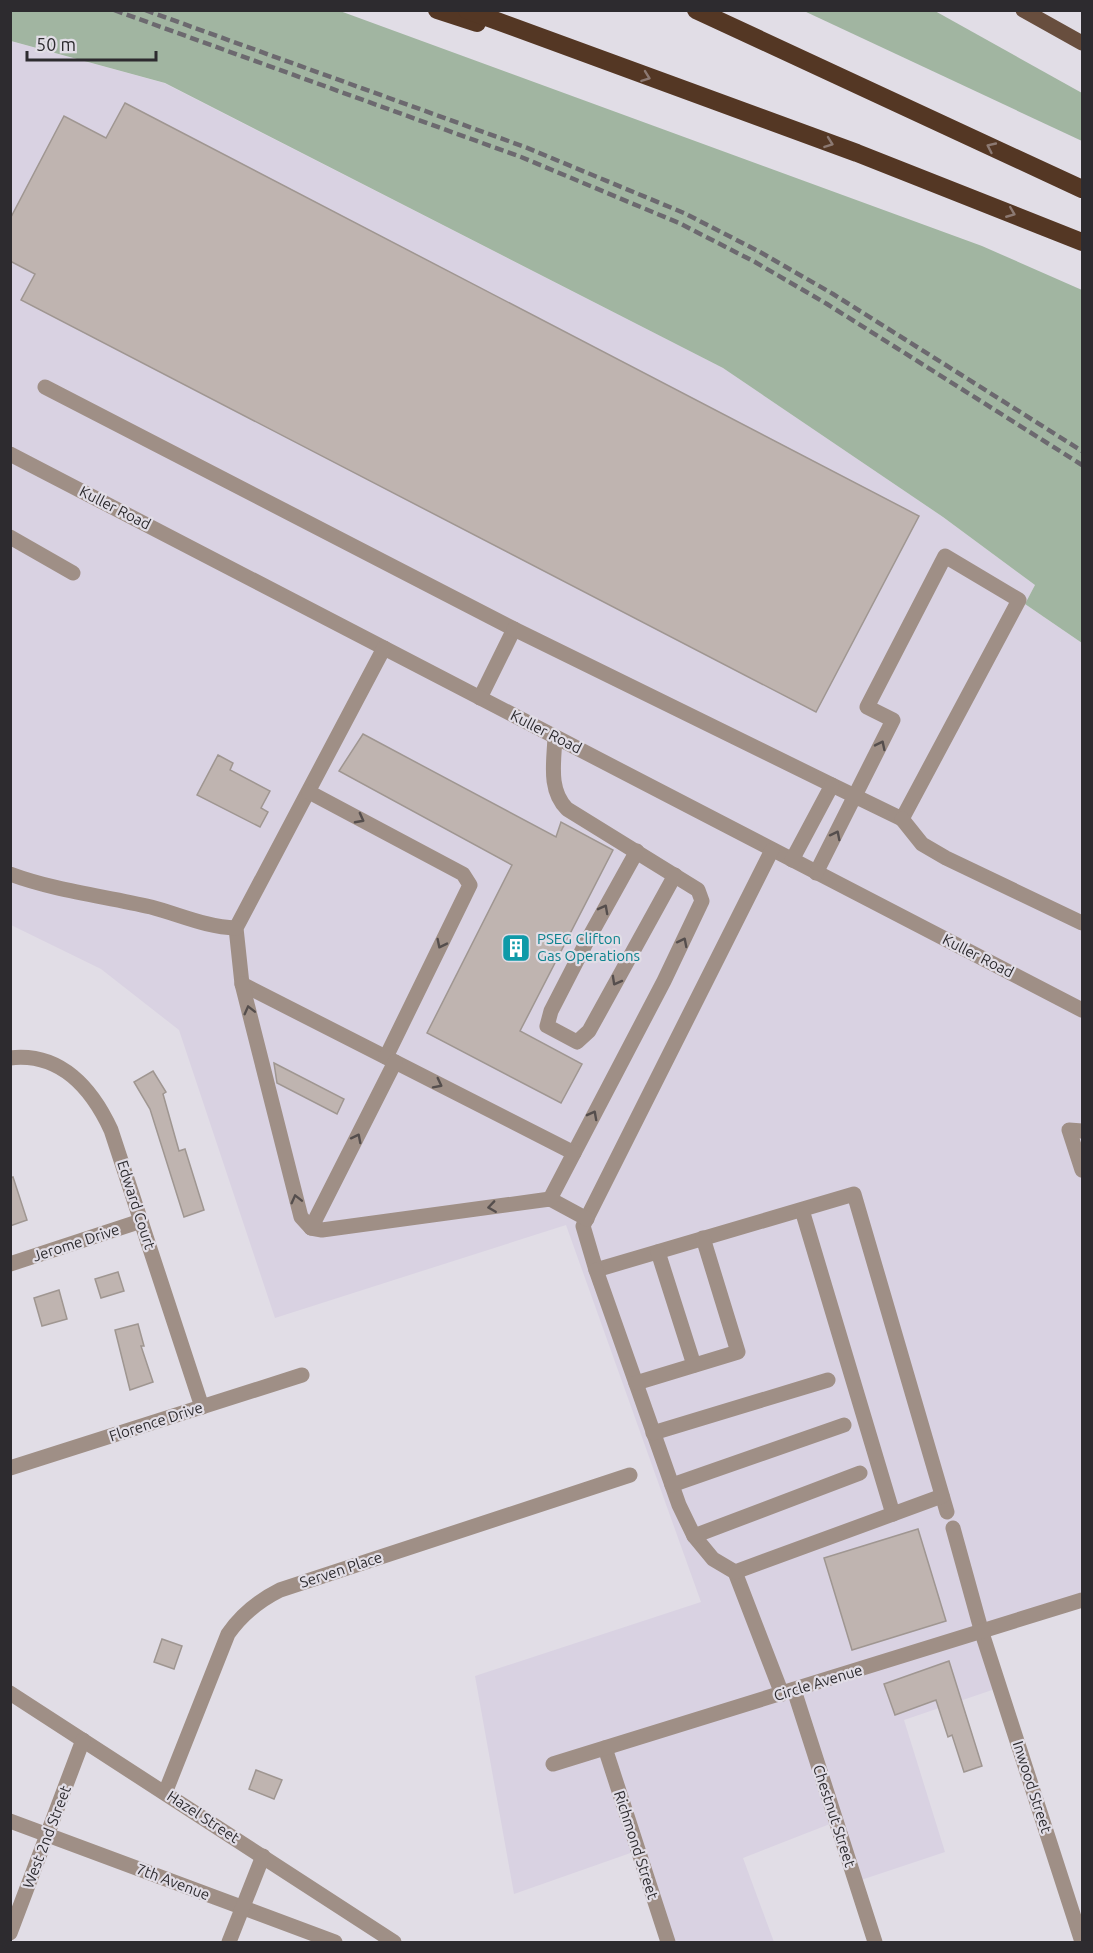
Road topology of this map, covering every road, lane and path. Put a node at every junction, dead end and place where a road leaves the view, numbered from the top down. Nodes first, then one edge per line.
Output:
1 (437, 10) edge
2 (467, 10) edge
3 (696, 10) edge
4 (712, 10) edge
5 (1023, 10) edge
6 (1083, 43) edge
7 (591, 57) junction
8 (808, 61) junction
9 (1083, 189) edge
10 (1083, 242) edge
11 (45, 387) dead end
12 (10, 454) edge
13 (10, 537) edge
14 (73, 573) dead end
15 (514, 629) junction
16 (384, 648) junction
17 (480, 698) junction
18 (555, 737) junction
19 (832, 785) junction
20 (309, 792) junction
21 (855, 797) junction
22 (902, 819) junction
23 (772, 850) junction
24 (637, 851) junction
25 (792, 860) junction
26 (816, 873) junction
27 (10, 874) edge
28 (675, 875) junction
29 (1083, 923) edge
30 (236, 928) junction
31 (242, 984) junction
32 (1083, 1010) edge
33 (10, 1058) edge
34 (391, 1060) junction
35 (1083, 1131) edge
36 (573, 1153) junction
37 (1083, 1170) edge
38 (550, 1199) junction
39 (802, 1210) junction
40 (587, 1219) junction
41 (141, 1221) junction
42 (311, 1228) junction
43 (704, 1238) junction
44 (658, 1252) junction
45 (10, 1264) edge
46 (596, 1270) junction
47 (694, 1365) junction
48 (302, 1375) dead end
49 (828, 1380) dead end
50 (636, 1383) junction
51 (202, 1407) junction
52 (844, 1425) dead end
53 (653, 1433) junction
54 (10, 1468) edge
55 (860, 1473) dead end
56 (630, 1475) dead end
57 (672, 1485) junction
58 (942, 1496) junction
59 (946, 1512) dead end
60 (893, 1514) junction
61 (953, 1528) dead end
62 (694, 1536) junction
63 (735, 1572) junction
64 (1083, 1600) edge
65 (981, 1633) junction
66 (788, 1692) junction
67 (10, 1694) edge
68 (83, 1740) junction
69 (605, 1748) junction
70 (553, 1764) dead end
71 (165, 1793) junction
72 (10, 1821) edge
73 (48, 1835) junction
74 (263, 1857) junction
75 (242, 1908) junction
76 (10, 1934) edge
77 (229, 1942) edge
78 (335, 1942) edge
79 (394, 1942) edge
80 (668, 1942) edge
81 (875, 1942) edge
82 (1083, 1942) edge

1 - 7 highway
2 - 7 highway
3 - 8 highway
4 - 8 highway
5 - 6 main road
7 -> 10 highway
9 -> 8 highway
11 - 15 street
12 - 16 street, Kuller Road
13 - 14 street
15 - 17 street
15 - 19 street
16 - 17 street, Kuller Road
16 - 20 street
17 - 18 street, Kuller Road
18 - 23 street, Kuller Road
18 - 24 street
19 - 21 street
19 - 25 street
20 - 30 street
20 -> 34 street
21 - 22 street
21 -> 22 street
26 -> 21 street
22 - 29 street
23 - 25 street, Kuller Road
23 - 40 street
24 - 28 street
28 -> 24 street
25 - 26 street, Kuller Road
26 - 32 street, Kuller Road
27 - 30 street
36 -> 28 street
30 - 31 street
31 - 34 street
42 -> 31 street
33 - 41 street, Edward Court
34 -> 36 street
42 -> 34 street
35 - 37 street
36 - 38 street
38 - 40 street
38 -> 42 street
39 - 43 street
39 - 58 street
39 - 60 street
40 - 46 street
41 - 45 street, Jerome Drive
41 - 51 street, Edward Court
43 - 44 street
43 - 47 street
44 - 46 street
44 - 47 street
46 - 50 street
47 - 50 street
48 - 51 street, Florence Drive
49 - 53 street
50 - 53 street
51 - 54 street, Florence Drive
52 - 57 street
53 - 57 street
55 - 62 street
56 - 71 street, Serven Place
57 - 62 street
58 - 59 street
58 - 60 street
60 - 63 street
61 - 65 street, Inwood Street
62 - 63 street
63 - 66 street, Chestnut Street
64 - 65 street, Circle Avenue
65 - 66 street, Circle Avenue
65 - 82 street, Inwood Street
66 - 69 street, Circle Avenue
66 - 81 street, Chestnut Street
67 - 68 street, Hazel Street
68 - 71 street, Hazel Street
68 - 73 street, West 2nd Street
69 - 70 street, Circle Avenue
69 - 80 street, Richmond Street
71 - 74 street, Hazel Street
72 - 73 street, 7th Avenue
73 - 75 street, 7th Avenue
73 - 76 street, West 2nd Street
74 - 75 street
74 - 79 street, Hazel Street
75 - 77 street
75 - 78 street, 7th Avenue

